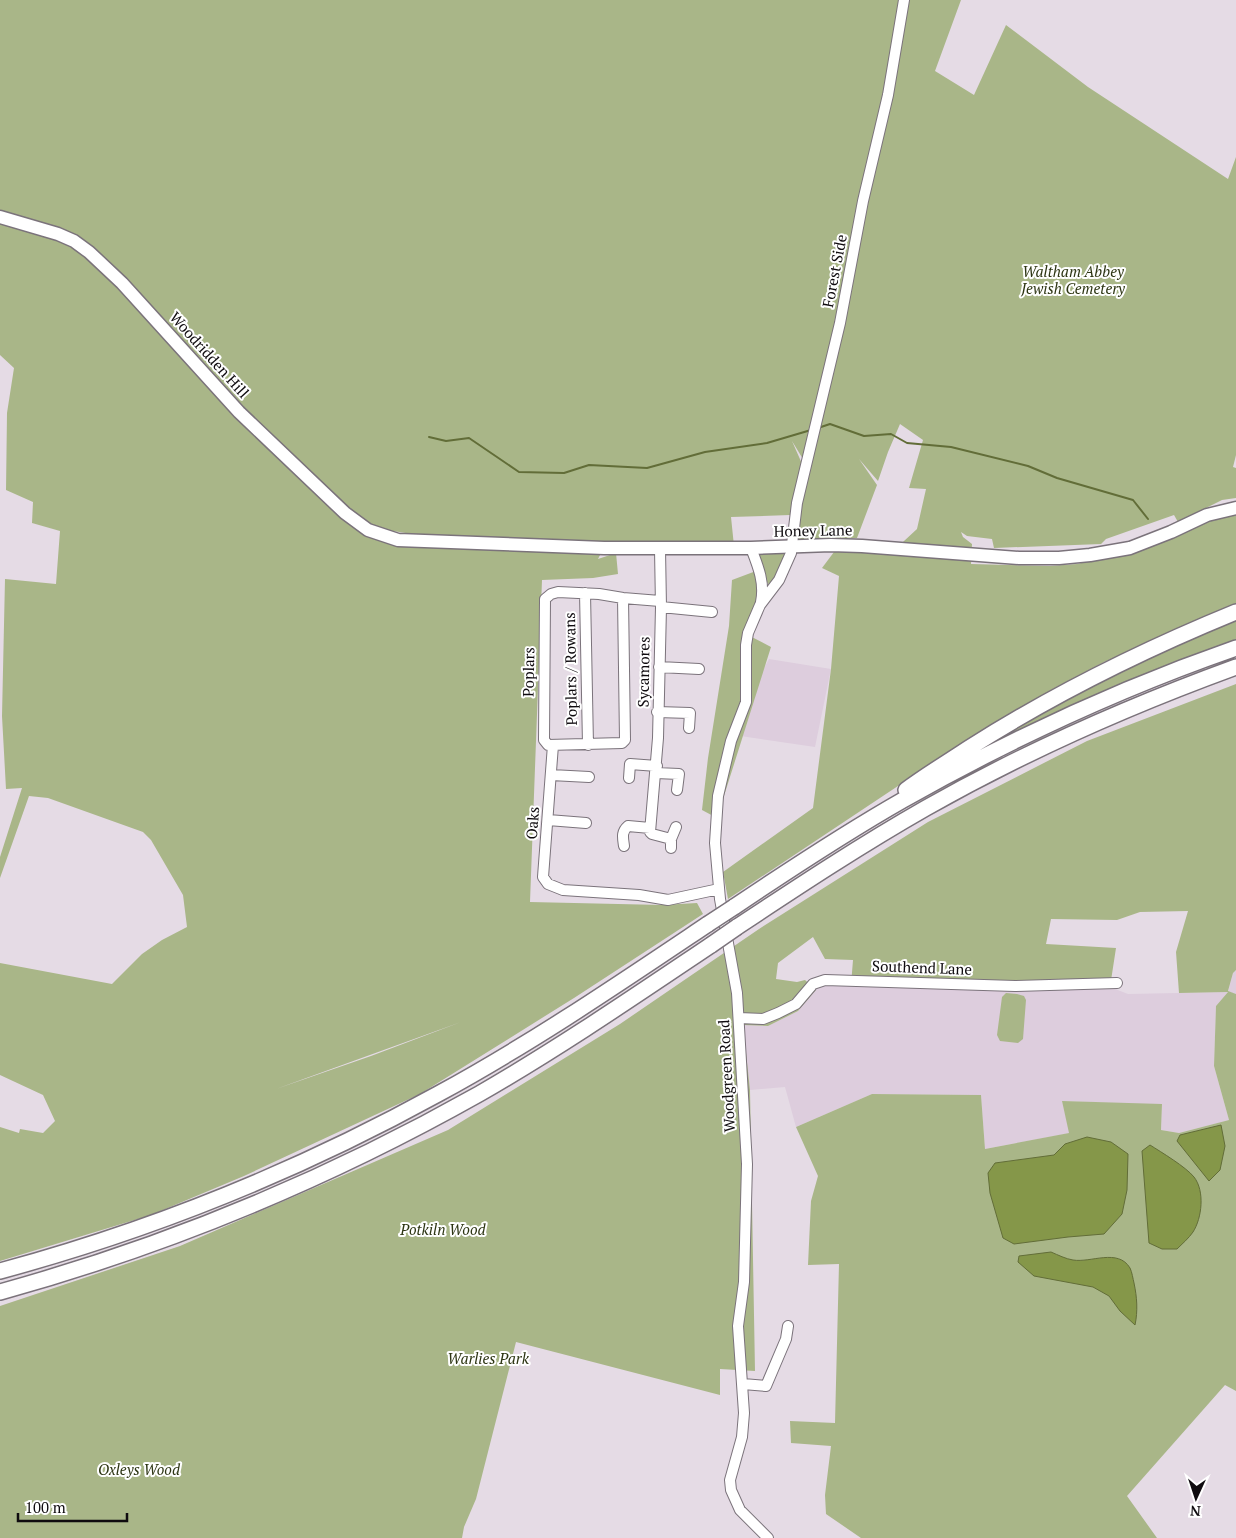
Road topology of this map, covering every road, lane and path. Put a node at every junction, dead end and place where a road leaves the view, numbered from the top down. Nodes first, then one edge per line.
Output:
1 (904, 0) edge
2 (0, 217) edge
3 (1236, 508) edge
4 (382, 536) joint
5 (791, 547) junction
6 (751, 548) junction
7 (660, 549) junction
8 (585, 593) junction
9 (623, 598) junction
10 (660, 604) junction
11 (760, 605) junction
12 (712, 612) dead end
13 (1236, 612) edge
14 (1236, 648) edge
15 (659, 667) junction
16 (1236, 667) edge
17 (698, 669) dead end
18 (658, 712) junction
19 (689, 728) dead end
20 (588, 745) junction
21 (553, 746) junction
22 (656, 770) junction
23 (551, 775) junction
24 (590, 777) dead end
25 (630, 778) dead end
26 (677, 790) dead end
27 (548, 820) junction
28 (868, 821) junction
29 (586, 823) dead end
30 (676, 827) dead end
31 (650, 828) junction
32 (624, 846) dead end
33 (719, 889) junction
34 (1117, 983) dead end
35 (739, 1018) junction
36 (0, 1271) edge
37 (0, 1292) edge
38 (788, 1326) dead end
39 (743, 1384) junction
40 (768, 1538) edge

1 - 5 street, Forest Side
2 - 4 main road, Woodridden Hill
3 - 5 main road, Honey Lane
4 - 7 main road, Honey Lane
5 - 6 main road, Honey Lane
5 - 11 street, Woodgreen Road
6 - 7 main road, Honey Lane
6 - 11 street, Woodgreen Road
7 - 10 street, Sycamores
8 - 9 street
8 - 20 street, Poplars / Rowans
8 - 21 street, Poplars
9 - 10 street
9 - 20 street
10 - 12 street
10 - 15 street, Sycamores
11 - 33 street, Woodgreen Road
13 - 28 highway
14 - 28 highway
15 - 17 street
15 - 18 street, Sycamores
16 - 37 highway, bridge
18 - 19 street
18 - 22 street, Sycamores
20 - 21 street
21 - 23 street, Oaks
22 - 25 street
22 - 26 street
22 - 31 street, Sycamores
23 - 24 street
23 - 27 street, Oaks
27 - 29 street
27 - 33 street, Oaks
28 - 36 highway, bridge
30 - 31 street
31 - 32 street
33 - 35 street, Woodgreen Road
34 - 35 street, Southend Lane
35 - 39 street, Woodgreen Road
38 - 39 street
39 - 40 street, Woodgreen Road

